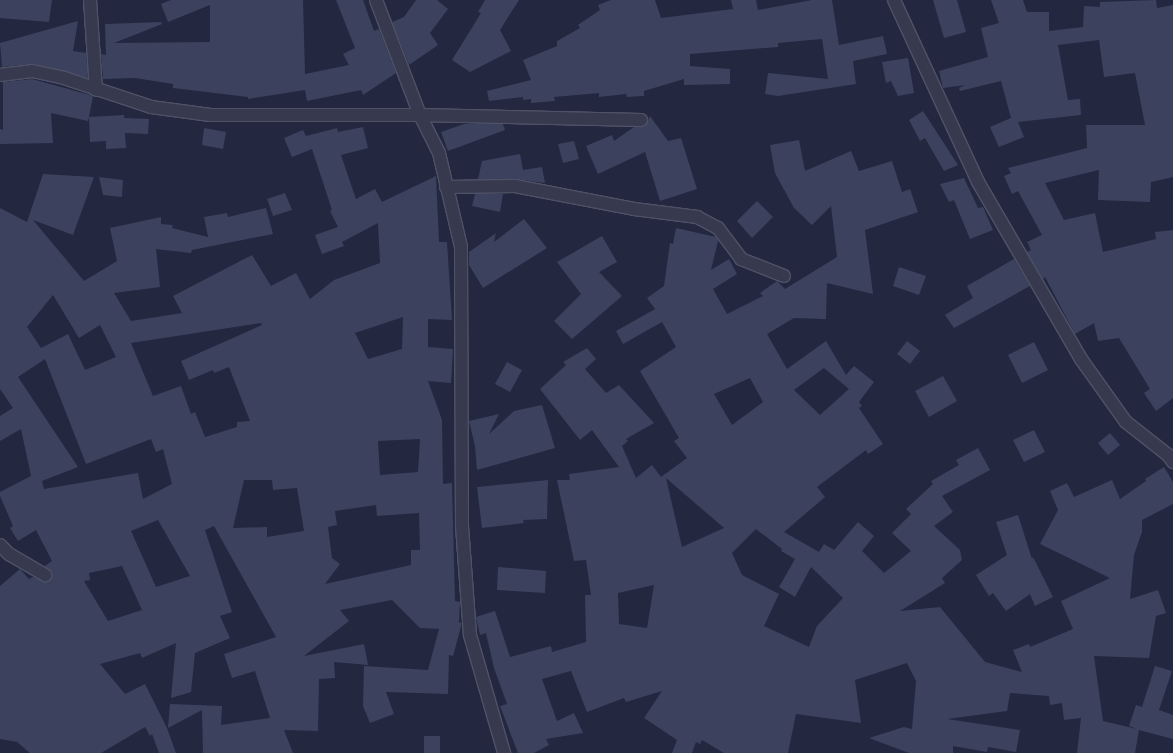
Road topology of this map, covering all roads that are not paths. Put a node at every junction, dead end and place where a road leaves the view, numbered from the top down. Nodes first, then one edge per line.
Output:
1 (90, 0) edge
2 (376, 0) edge
3 (894, 0) edge
4 (0, 75) edge
5 (96, 90) junction
6 (420, 115) junction
7 (641, 120) dead end
8 (446, 188) junction
9 (784, 276) dead end
10 (1173, 462) edge
11 (0, 544) edge
12 (45, 575) dead end
13 (504, 753) edge

1 - 5 street
2 - 6 street
3 - 10 street
4 - 5 street
5 - 6 street
6 - 7 street
6 - 8 street
8 - 9 street
8 - 13 street
11 - 12 street

